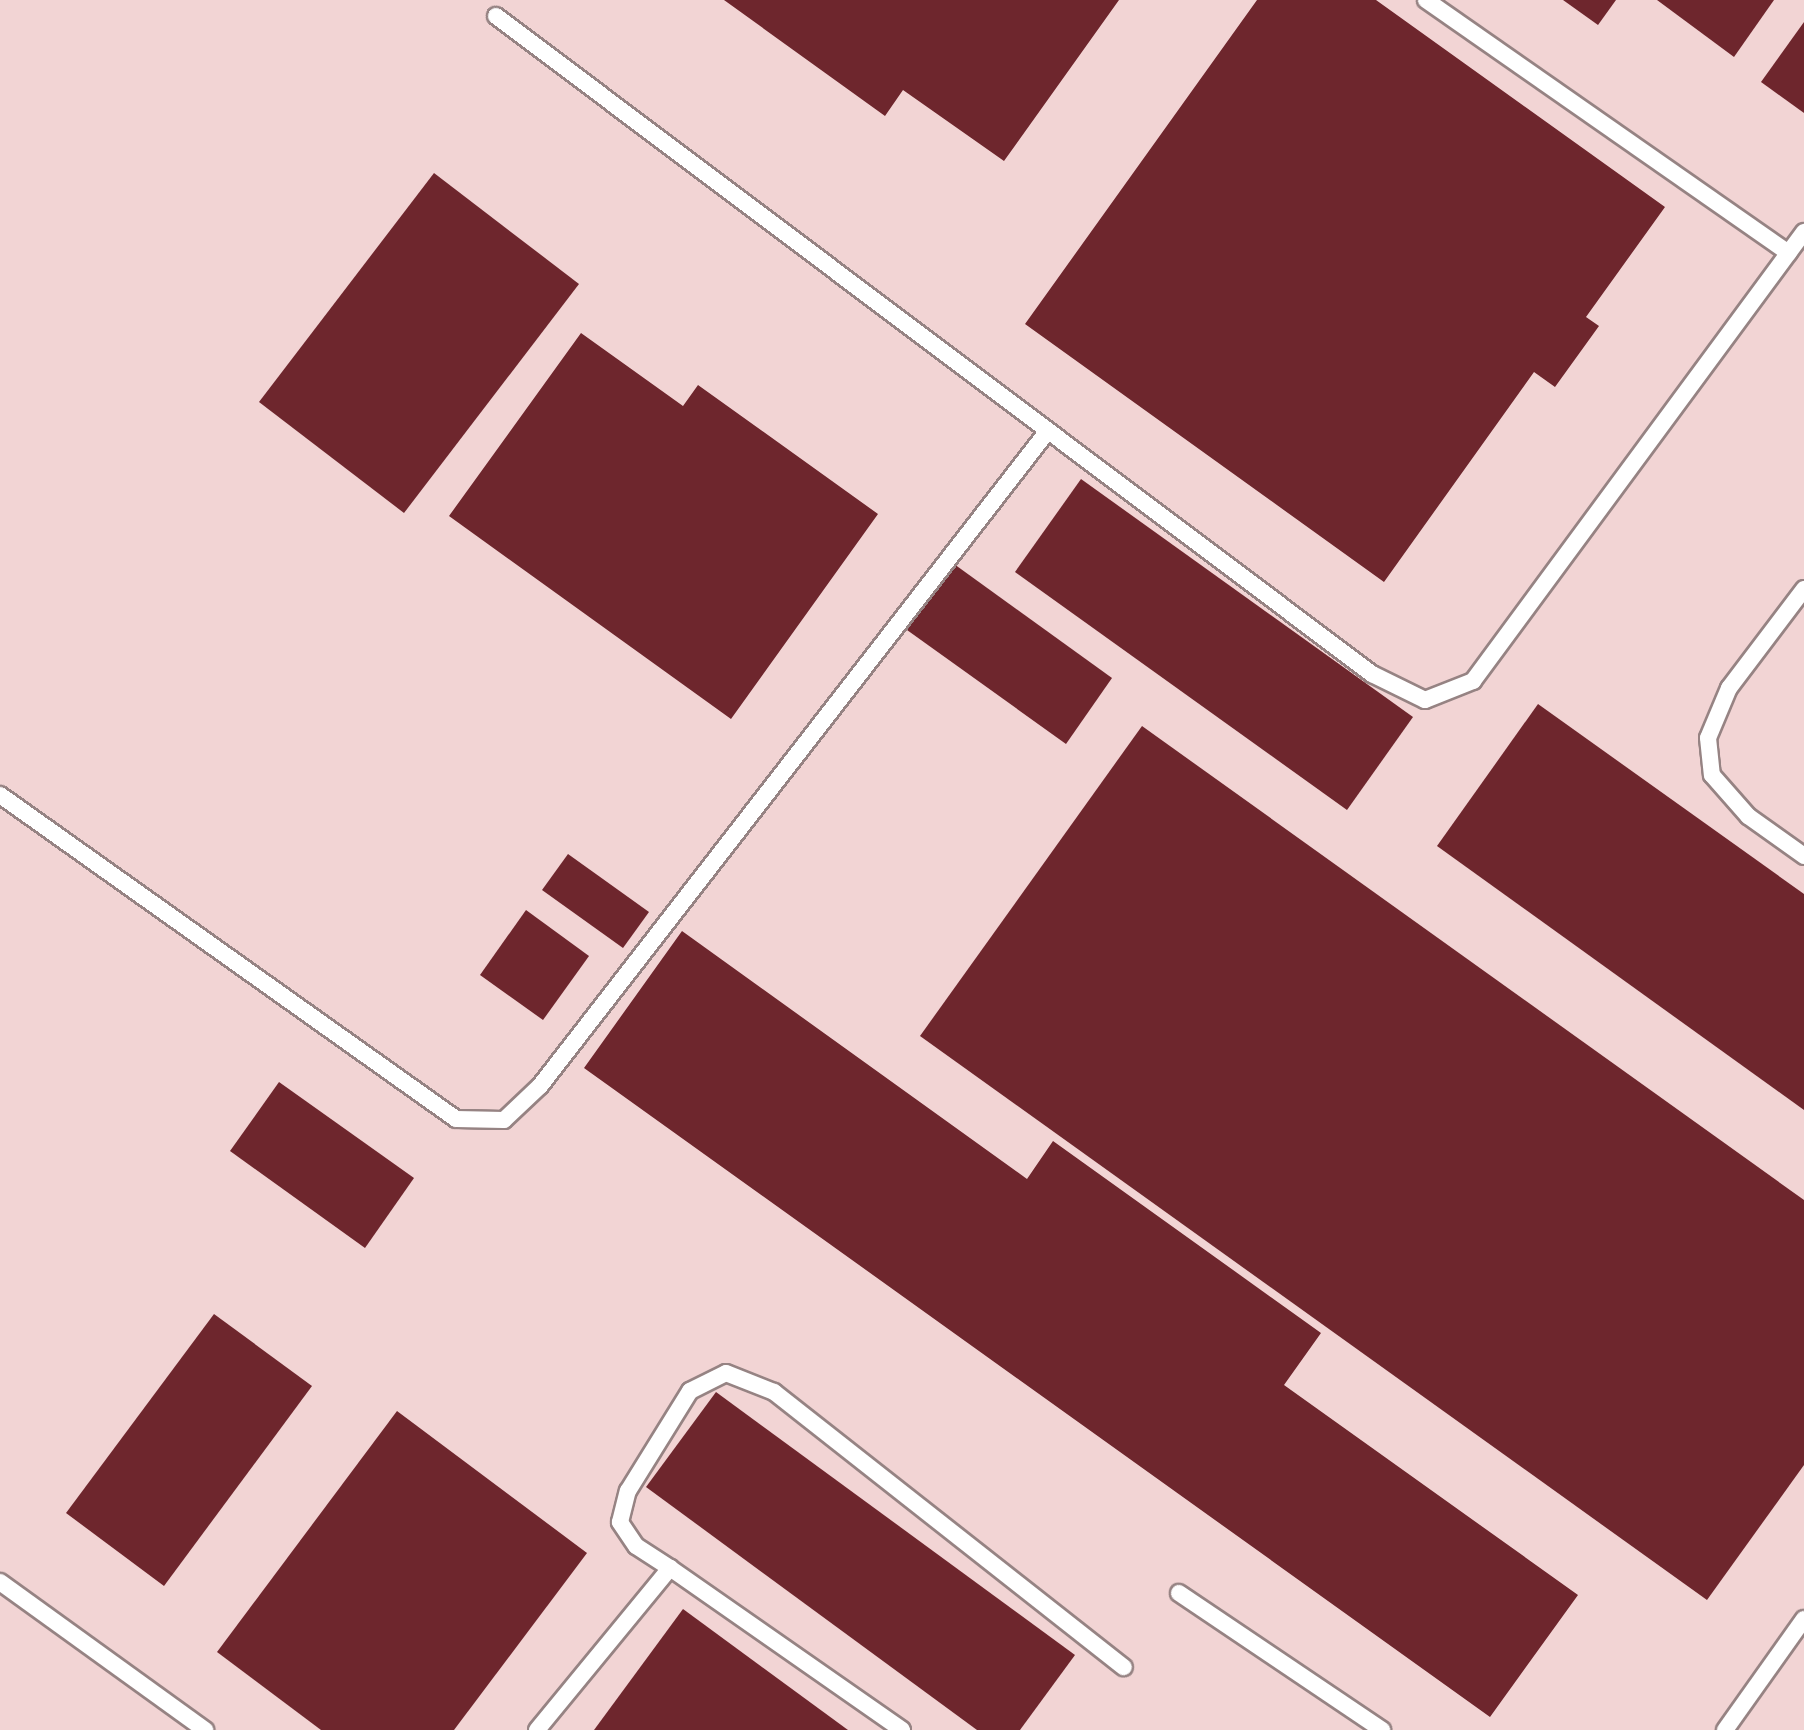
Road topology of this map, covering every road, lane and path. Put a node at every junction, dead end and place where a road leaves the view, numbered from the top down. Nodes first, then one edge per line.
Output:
1 (1426, 0) edge
2 (496, 16) dead end
3 (1804, 232) edge
4 (1788, 253) junction
5 (1047, 432) junction
6 (1804, 589) edge
7 (0, 795) edge
8 (1804, 856) edge
9 (670, 1568) junction
10 (0, 1582) edge
11 (1179, 1593) dead end
12 (1804, 1619) edge
13 (1124, 1667) dead end
14 (205, 1730) edge
15 (537, 1730) edge
16 (902, 1730) edge
17 (1382, 1730) edge
18 (1725, 1730) edge

1 - 4 lane
2 - 5 lane
3 - 4 lane
4 - 5 lane
5 - 7 lane
6 - 8 lane
9 - 13 lane
9 - 15 lane
9 - 16 lane
10 - 14 lane
11 - 17 lane
12 - 18 lane

